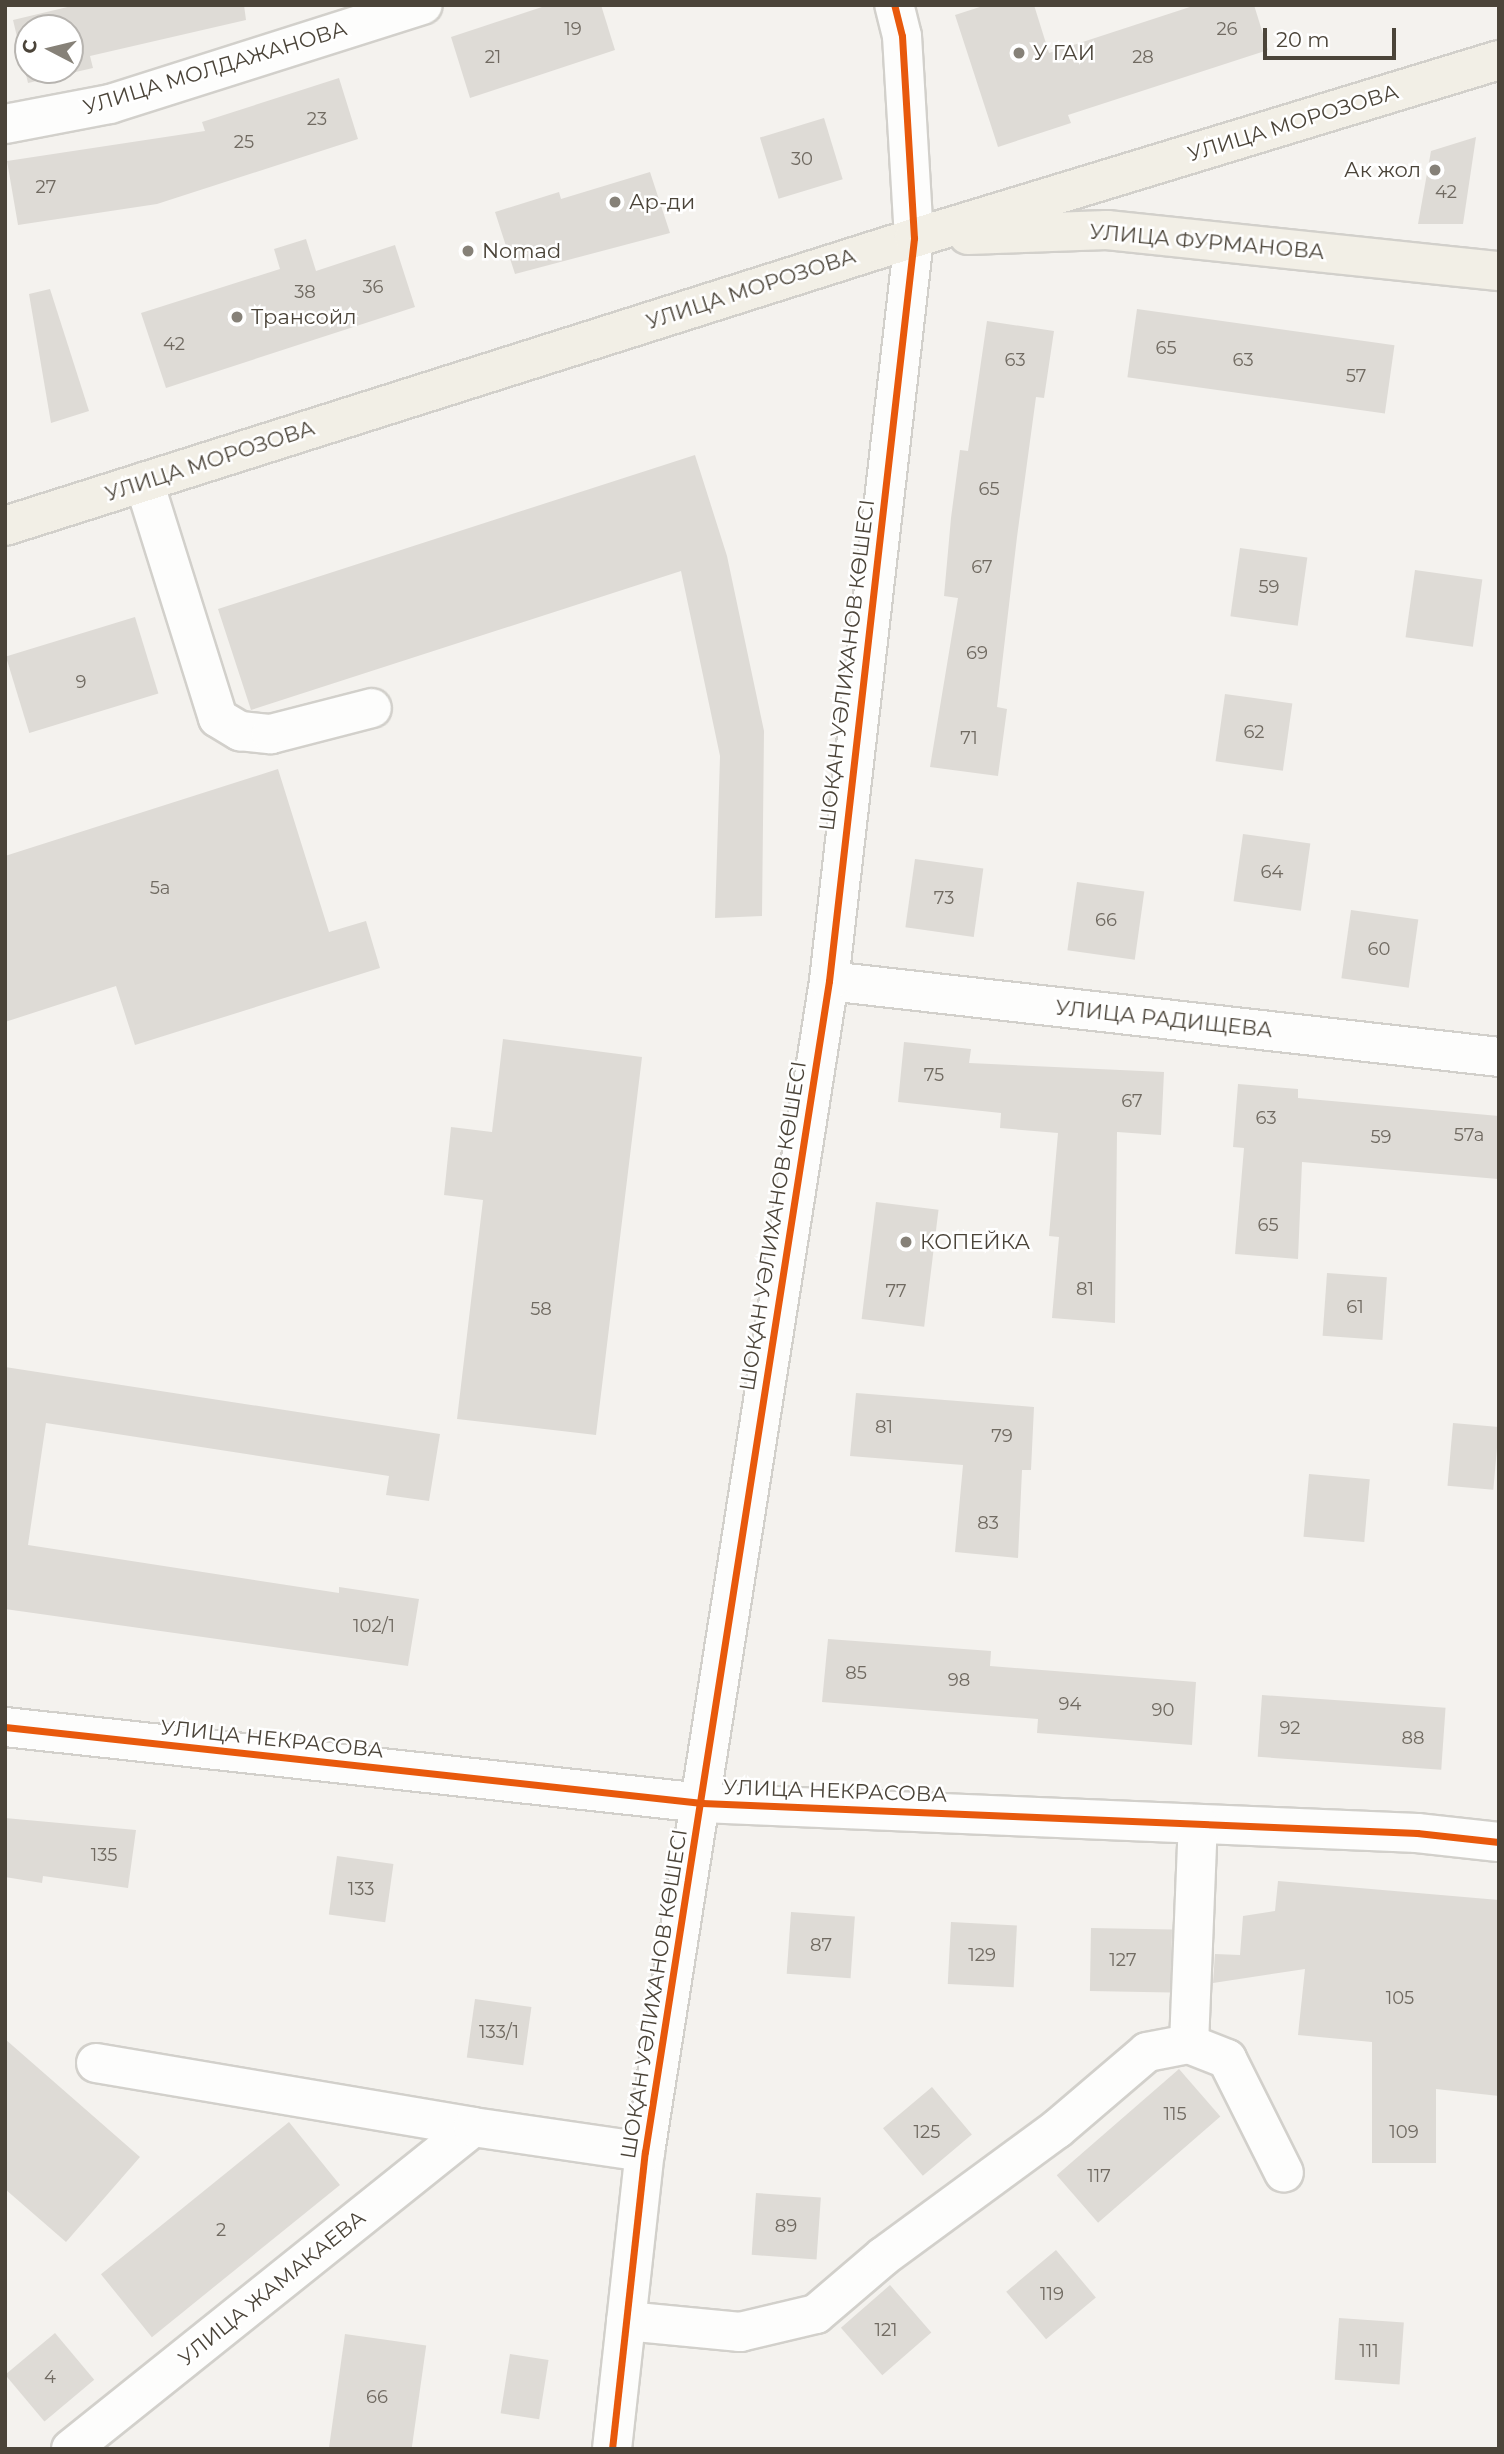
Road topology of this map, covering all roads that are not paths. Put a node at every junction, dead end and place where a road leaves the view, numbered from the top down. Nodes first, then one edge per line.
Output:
1 (423, 5) edge
2 (894, 5) edge
3 (1499, 60) edge
4 (5, 124) edge
5 (914, 238) junction
6 (1499, 271) edge
7 (144, 482) junction
8 (5, 526) edge
9 (372, 708) dead end
10 (828, 981) junction
11 (1499, 1057) edge
12 (5, 1727) edge
13 (702, 1803) junction
14 (1198, 1824) junction
15 (1499, 1842) edge
16 (1189, 2044) junction
17 (96, 2063) dead end
18 (473, 2127) junction
19 (645, 2152) junction
20 (1284, 2173) dead end
21 (626, 2321) junction
22 (71, 2449) edge
23 (612, 2449) edge

1 - 4 street, УЛИЦА МОЛДАЖАНОВА
2 - 5 street, ШОҚАН УӘЛИХАНОВ КӨШЕСІ
3 - 5 main road, УЛИЦА МОРОЗОВА
5 - 6 main road, УЛИЦА ФУРМАНОВА
5 - 7 main road, УЛИЦА МОРОЗОВА
5 - 10 street, ШОҚАН УӘЛИХАНОВ КӨШЕСІ
7 - 8 main road, УЛИЦА МОРОЗОВА
7 - 9 street
10 - 11 street, УЛИЦА РАДИЩЕВА
10 - 13 street, ШОҚАН УӘЛИХАНОВ КӨШЕСІ
12 - 13 street, УЛИЦА НЕКРАСОВА
13 - 14 street, УЛИЦА НЕКРАСОВА
13 - 19 street, ШОҚАН УӘЛИХАНОВ КӨШЕСІ
14 - 15 street, УЛИЦА НЕКРАСОВА
14 - 16 street
16 - 20 street
16 - 21 street
17 - 18 street
18 - 19 street
18 - 22 street, УЛИЦА ЖАМАКАЕВА
19 - 21 street, ШОҚАН УӘЛИХАНОВ КӨШЕСІ
21 - 23 street, ШОҚАН УӘЛИХАНОВ КӨШЕСІ

